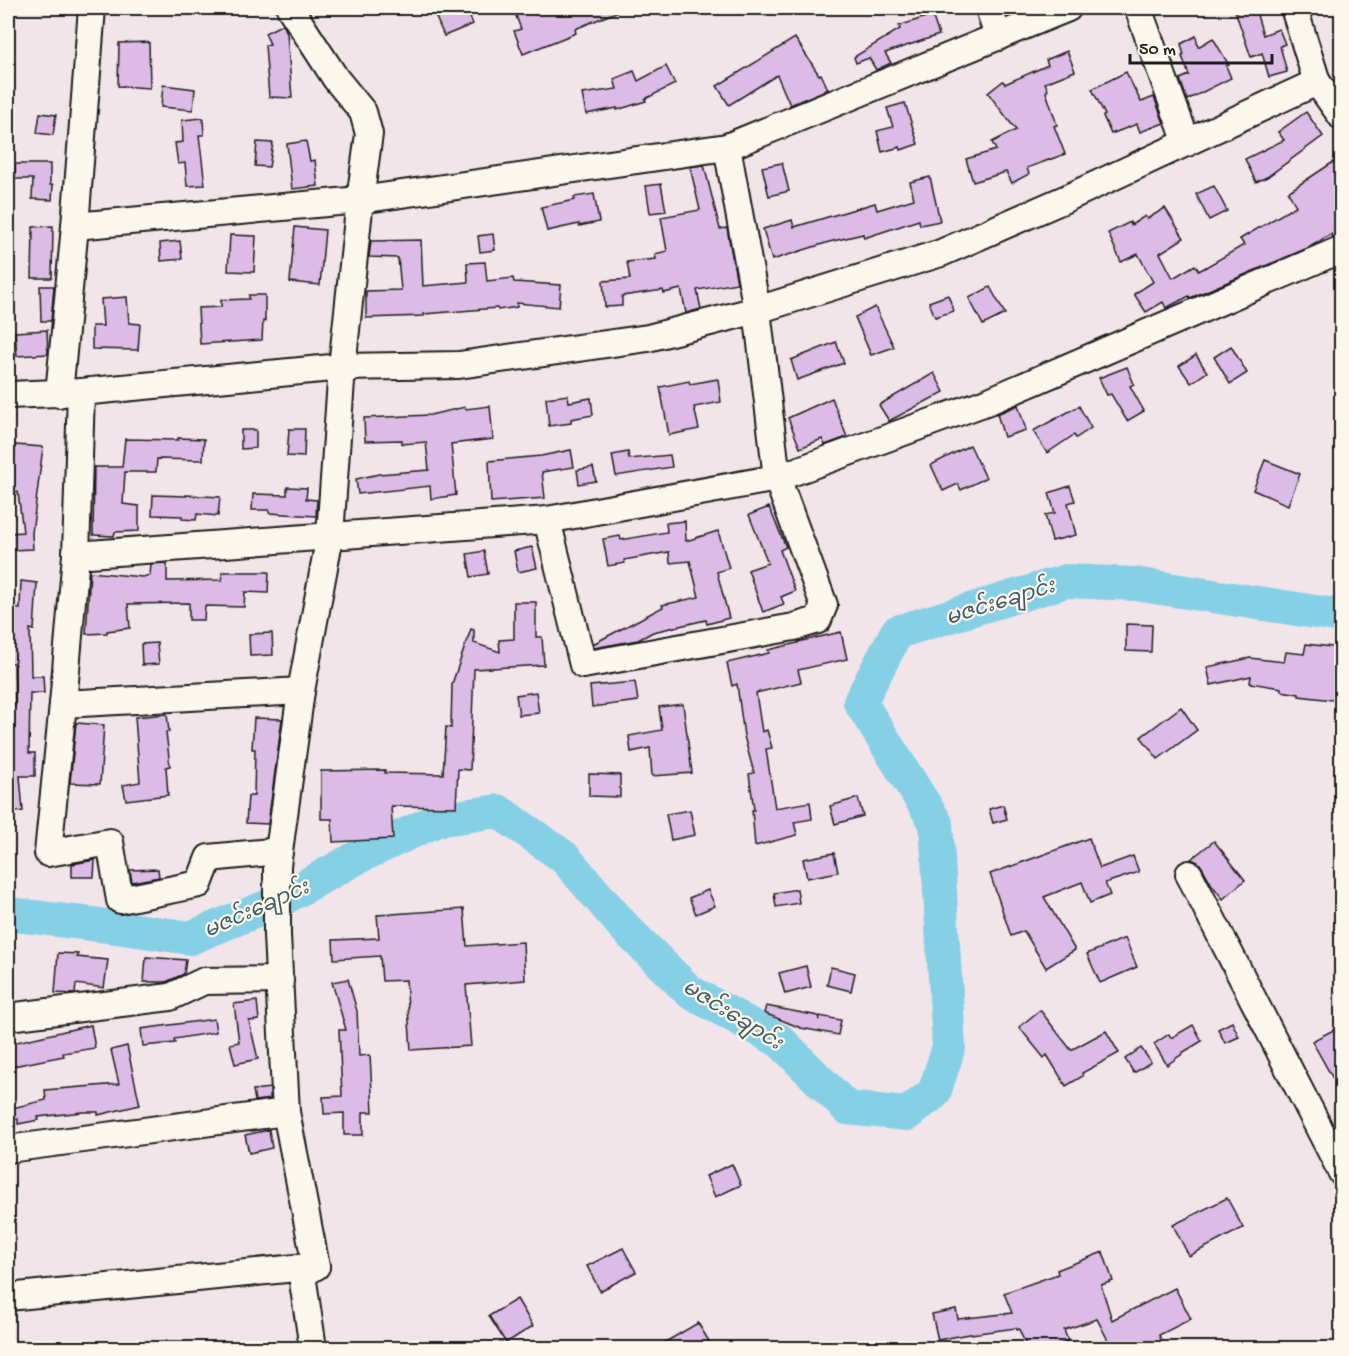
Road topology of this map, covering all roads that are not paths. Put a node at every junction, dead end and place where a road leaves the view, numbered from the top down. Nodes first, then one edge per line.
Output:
1 (92, 8) edge
2 (290, 8) edge
3 (989, 8) edge
4 (1068, 8) edge
5 (1138, 8) edge
6 (1294, 8) edge
7 (998, 37) junction
8 (1317, 82) junction
9 (1341, 117) edge
10 (1187, 143) junction
11 (727, 147) junction
12 (360, 200) junction
13 (75, 226) junction
14 (1341, 249) edge
15 (756, 310) junction
16 (342, 367) junction
17 (70, 393) junction
18 (8, 395) edge
19 (777, 478) junction
20 (546, 520) junction
21 (330, 536) junction
22 (76, 555) junction
23 (301, 691) junction
24 (63, 704) junction
25 (278, 858) junction
26 (1189, 874) dead end
27 (280, 980) junction
28 (8, 1017) edge
29 (286, 1112) junction
30 (8, 1149) edge
31 (1341, 1173) edge
32 (316, 1266) junction
33 (8, 1297) edge
34 (313, 1348) edge

1 - 13 street
2 - 12 street
3 - 7 street
4 - 7 street
5 - 10 street
6 - 8 street
7 - 11 street
8 - 9 street
8 - 10 street
10 - 15 street
11 - 12 street
11 - 15 street
12 - 13 street
12 - 16 street
13 - 17 street
14 - 19 street
15 - 16 street
15 - 19 street
16 - 17 street
16 - 21 street
17 - 18 street
17 - 22 street
19 - 20 street
19 - 20 street
20 - 21 street
21 - 22 street
21 - 23 street
22 - 24 street
23 - 24 street
23 - 25 street
24 - 25 street
25 - 27 street
26 - 31 street
27 - 28 street
27 - 29 street
29 - 30 street
29 - 32 street
32 - 33 street
32 - 34 street

